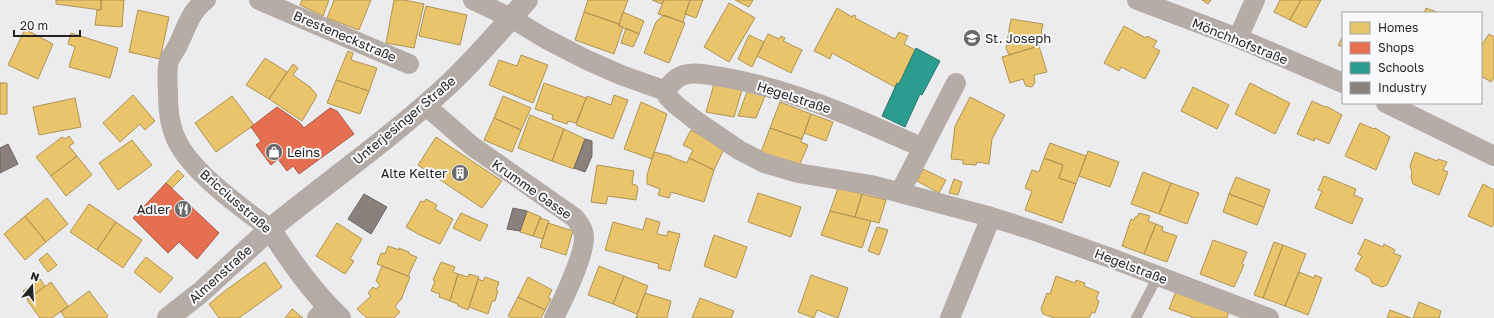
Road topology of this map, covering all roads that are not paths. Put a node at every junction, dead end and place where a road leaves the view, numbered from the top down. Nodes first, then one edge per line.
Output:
1 (259, 0) edge
2 (473, 0) edge
3 (526, 0) edge
4 (1137, 0) edge
5 (1256, 0) edge
6 (199, 2) edge
7 (511, 18) junction
8 (1238, 38) junction
9 (409, 64) dead end
10 (956, 83) dead end
11 (1342, 83) edge
12 (666, 91) junction
13 (1388, 104) edge
14 (425, 105) junction
15 (923, 148) junction
16 (1494, 156) edge
17 (900, 192) junction
18 (991, 217) junction
19 (270, 229) junction
20 (1158, 276) junction
21 (328, 314) edge
22 (168, 318) edge
23 (554, 318) edge
24 (950, 318) edge
25 (1136, 318) edge
26 (1269, 318) edge

1 - 9 street, Bresteneckstraße
2 - 7 street
3 - 7 main road, Unterjesinger Straße
4 - 8 street, Mönchhofstraße
5 - 8 street
6 - 19 street, Bricciusstraße
7 - 12 street
7 - 14 main road, Unterjesinger Straße
8 - 11 street, Mönchhofstraße
10 - 15 street
12 - 15 street, Hegelstraße
12 - 17 street, Hegelstraße
13 - 16 street
14 - 19 main road, Unterjesinger Straße
14 - 23 street, Krumme Gasse
15 - 17 street
17 - 18 street, Hegelstraße
18 - 20 street, Hegelstraße
18 - 24 street
19 - 21 main road, Bricciusstraße
19 - 22 street, Almenstraße
20 - 25 lane
20 - 26 street, Hegelstraße

